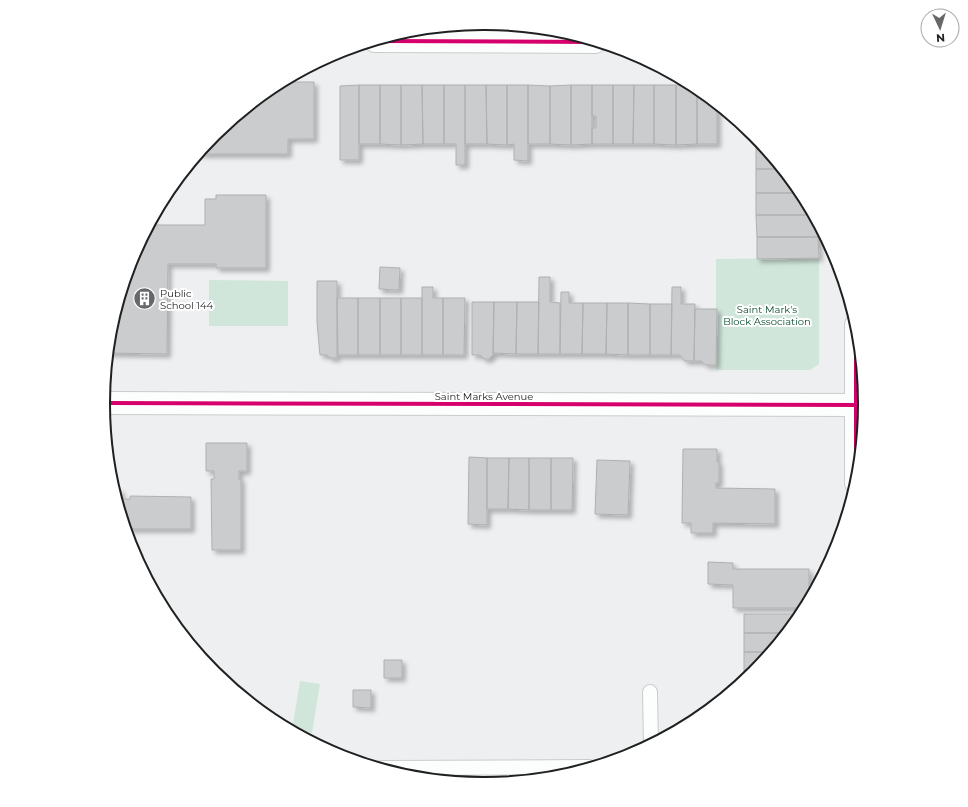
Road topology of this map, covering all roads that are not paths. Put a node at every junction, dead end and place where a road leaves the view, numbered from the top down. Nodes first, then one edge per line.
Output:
1 (395, 41) edge
2 (577, 42) edge
3 (110, 403) edge
4 (858, 405) edge
5 (650, 692) dead end
6 (651, 737) edge
7 (569, 767) edge
8 (403, 768) edge

1 - 2 street
3 - 4 street, Saint Marks Avenue
5 - 6 lane
7 - 8 lane

